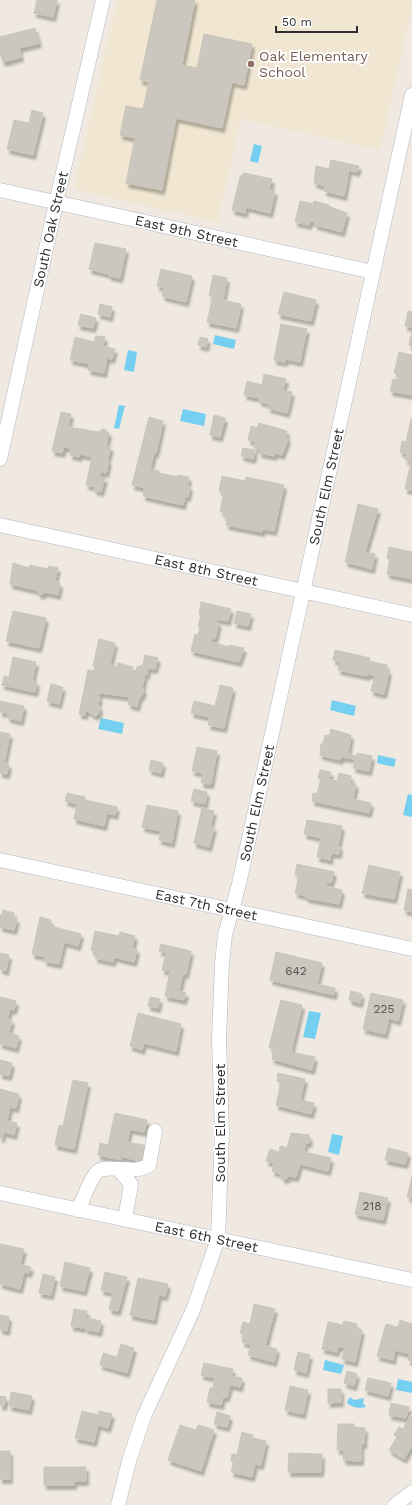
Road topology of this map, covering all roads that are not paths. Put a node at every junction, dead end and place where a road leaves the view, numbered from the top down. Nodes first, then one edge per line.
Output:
1 (103, 0) edge
2 (412, 95) edge
3 (0, 190) edge
4 (56, 202) junction
5 (373, 272) junction
6 (0, 459) edge
7 (0, 524) edge
8 (303, 591) junction
9 (412, 615) edge
10 (0, 860) edge
11 (232, 909) junction
12 (412, 949) edge
13 (155, 1131) dead end
14 (118, 1169) junction
15 (0, 1193) edge
16 (78, 1210) junction
17 (125, 1219) junction
18 (218, 1239) junction
19 (412, 1280) edge
20 (412, 1492) edge
21 (118, 1505) edge
22 (395, 1505) edge

1 - 4 street, South Oak Street
2 - 5 street, South Elm Street
3 - 4 street, East 9th Street
4 - 5 street, East 9th Street
4 - 6 street, South Oak Street
5 - 8 street, South Elm Street
7 - 8 street, East 8th Street
8 - 9 street, East 8th Street
8 - 11 street, South Elm Street
10 - 11 street, East 7th Street
11 - 12 street, East 7th Street
11 - 18 street, South Elm Street
13 - 14 street
14 - 16 street
14 - 17 street
15 - 16 street, East 6th Street
16 - 17 street, East 6th Street
17 - 18 street, East 6th Street
18 - 19 street, East 6th Street
18 - 21 street, South Elm Street
20 - 22 street

